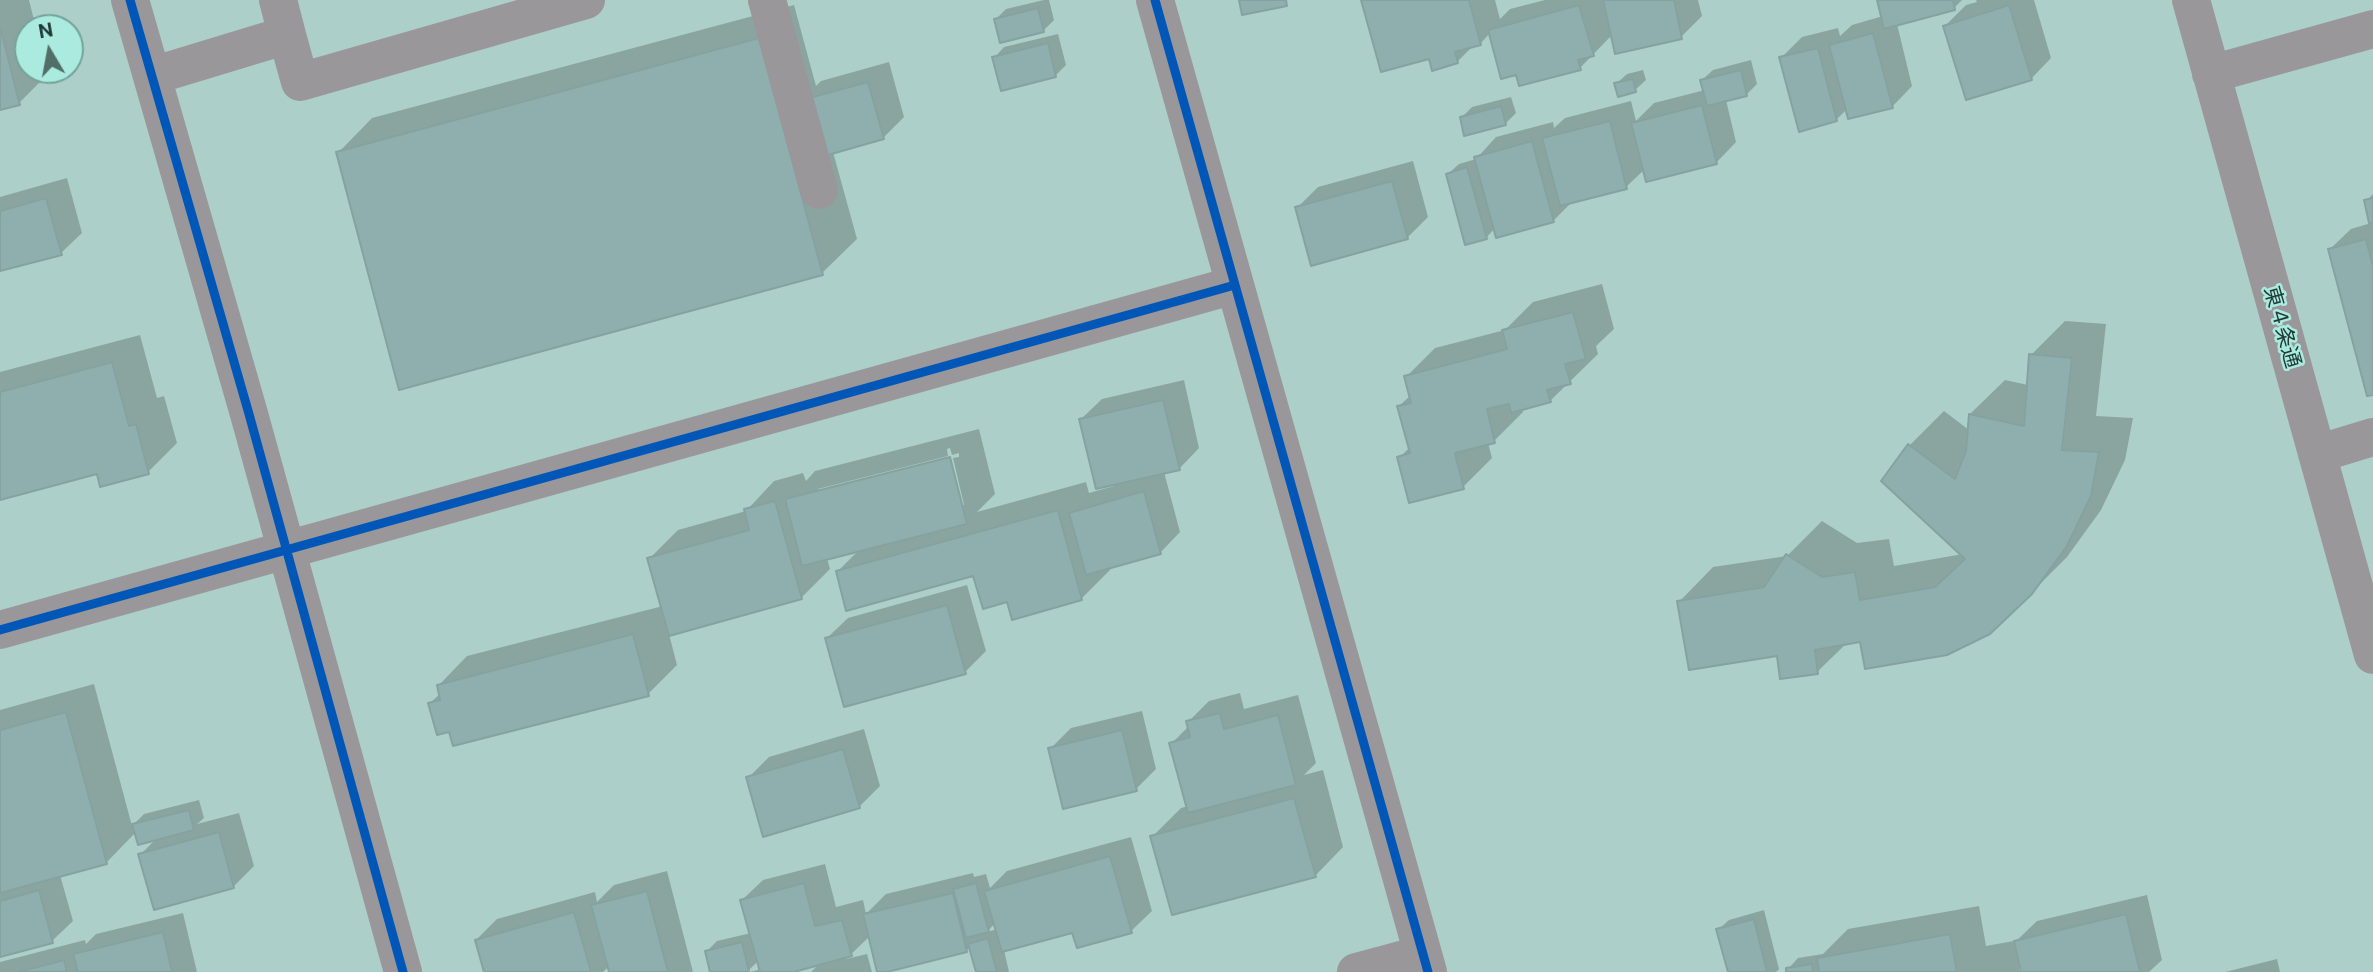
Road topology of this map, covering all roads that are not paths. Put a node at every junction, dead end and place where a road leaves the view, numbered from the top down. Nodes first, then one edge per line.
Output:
1 (130, 0) edge
2 (586, 0) edge
3 (767, 0) edge
4 (1155, 0) edge
5 (2191, 0) edge
6 (282, 18) edge
7 (2373, 29) edge
8 (2211, 74) junction
9 (152, 76) junction
10 (819, 190) dead end
11 (1236, 285) junction
12 (2373, 438) edge
13 (2317, 454) junction
14 (286, 551) junction
15 (0, 630) edge
16 (2373, 655) edge
17 (1425, 963) edge
18 (403, 972) edge
19 (1356, 972) edge

1 - 9 street
2 - 6 street
3 - 10 street
4 - 11 street
5 - 8 street, 東４条通
6 - 9 street
7 - 8 street
8 - 13 street, 東４条通
9 - 14 street
11 - 14 street
11 - 17 street
12 - 13 street
13 - 16 street, 東４条通
14 - 15 street
14 - 18 street
17 - 19 street

